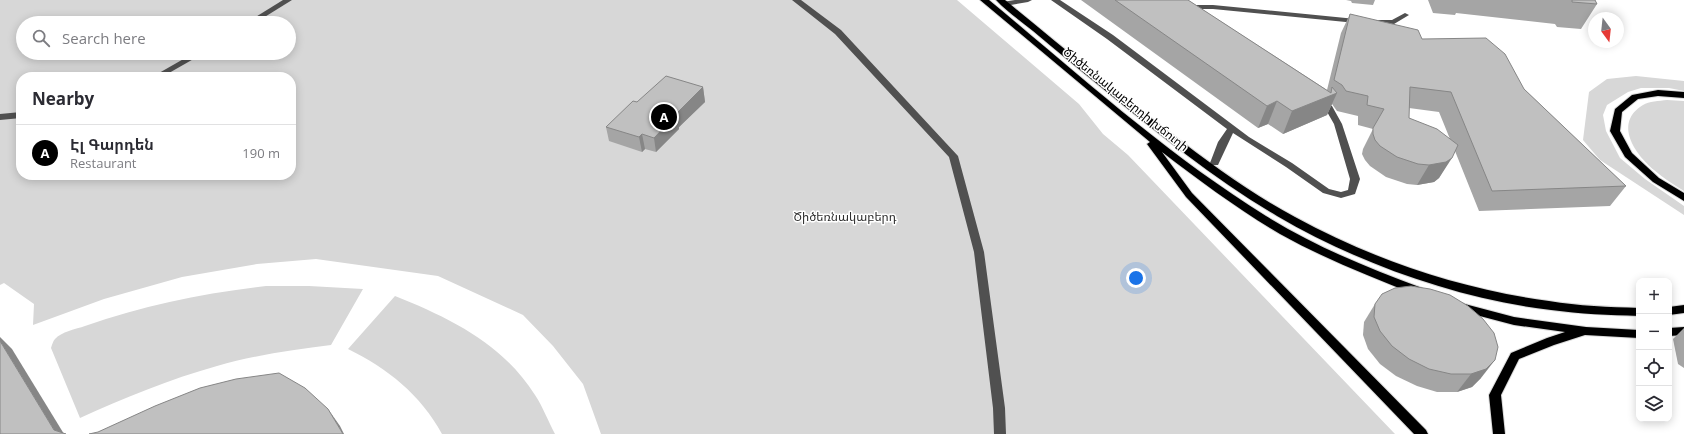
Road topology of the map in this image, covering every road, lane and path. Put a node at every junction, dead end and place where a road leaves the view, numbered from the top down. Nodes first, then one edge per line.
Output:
1 (288, 0) edge
2 (796, 0) edge
3 (984, 0) edge
4 (1028, 0) edge
5 (1055, 0) edge
6 (1002, 2) edge
7 (1405, 14) dead end
8 (262, 16) edge
9 (1198, 19) edge
10 (187, 60) edge
11 (165, 72) edge
12 (1684, 95) edge
13 (1316, 99) edge
14 (16, 115) edge
15 (0, 117) edge
16 (1231, 129) junction
17 (1146, 136) junction
18 (1215, 163) dead end
19 (1684, 198) edge
20 (1429, 295) edge
21 (1450, 303) edge
22 (1684, 309) edge
23 (1672, 311) edge
24 (1636, 312) edge
25 (1586, 331) junction
26 (1684, 331) edge
27 (1672, 332) edge
28 (1636, 334) edge
29 (1000, 434) edge
30 (1422, 434) edge
31 (1499, 434) edge

1 - 8 street
2 - 29 street
3 - 17 main road, Ծիծեռնակաբերդի խճուղի
4 - 6 street
5 - 16 street
6 - 24 main road, Ծիծեռնակաբերդի խճուղի
7 - 9 street
10 - 11 street
12 - 19 main road
13 - 16 street
14 - 15 street
16 - 18 street
17 - 20 main road, Ծիծեռնակաբերդի խճուղի
17 - 30 main road
21 - 25 main road
22 - 23 main road
25 - 28 main road
25 - 31 main road
26 - 27 main road

